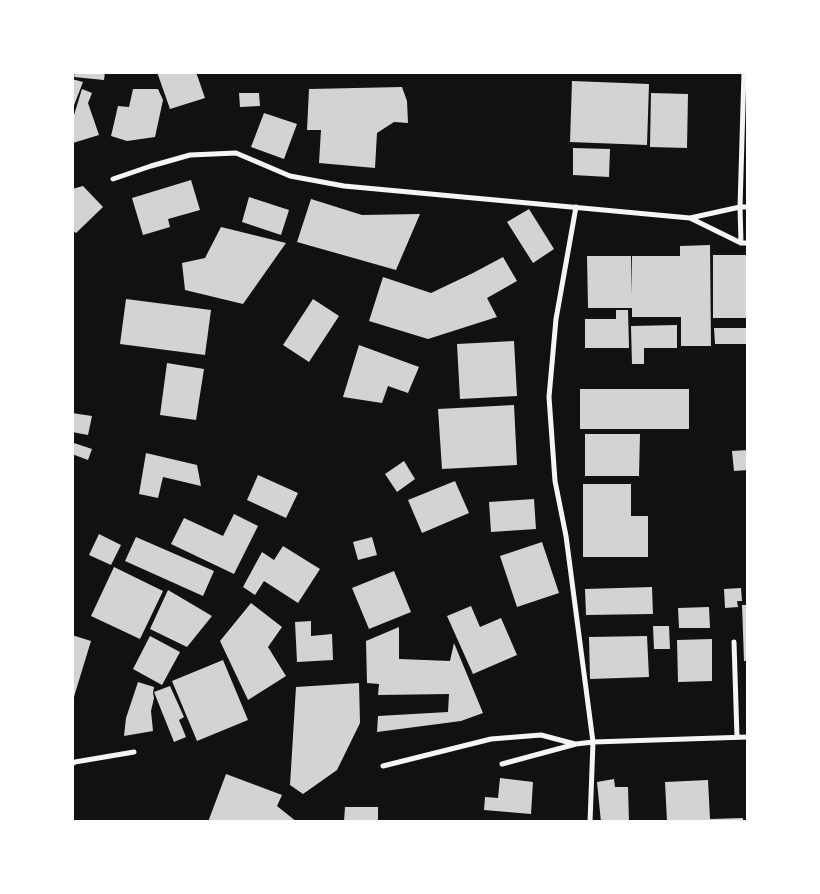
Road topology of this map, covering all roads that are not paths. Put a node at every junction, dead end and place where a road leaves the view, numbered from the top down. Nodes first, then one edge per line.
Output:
1 (744, 72) edge
2 (113, 179) dead end
3 (576, 207) junction
4 (740, 207) junction
5 (748, 207) edge
6 (690, 218) junction
7 (744, 243) edge
8 (734, 642) dead end
9 (737, 737) junction
10 (748, 737) edge
11 (593, 742) junction
12 (576, 744) junction
13 (134, 752) dead end
14 (72, 764) edge
15 (502, 764) dead end
16 (383, 766) dead end
17 (590, 822) edge

1 - 4 street
2 - 3 street
3 - 6 street
3 - 11 street
4 - 5 street
4 - 6 street
4 - 7 street
6 - 7 street
8 - 9 street
9 - 10 street
9 - 11 street
11 - 12 street
11 - 17 street
12 - 15 street
12 - 16 street
13 - 14 street

